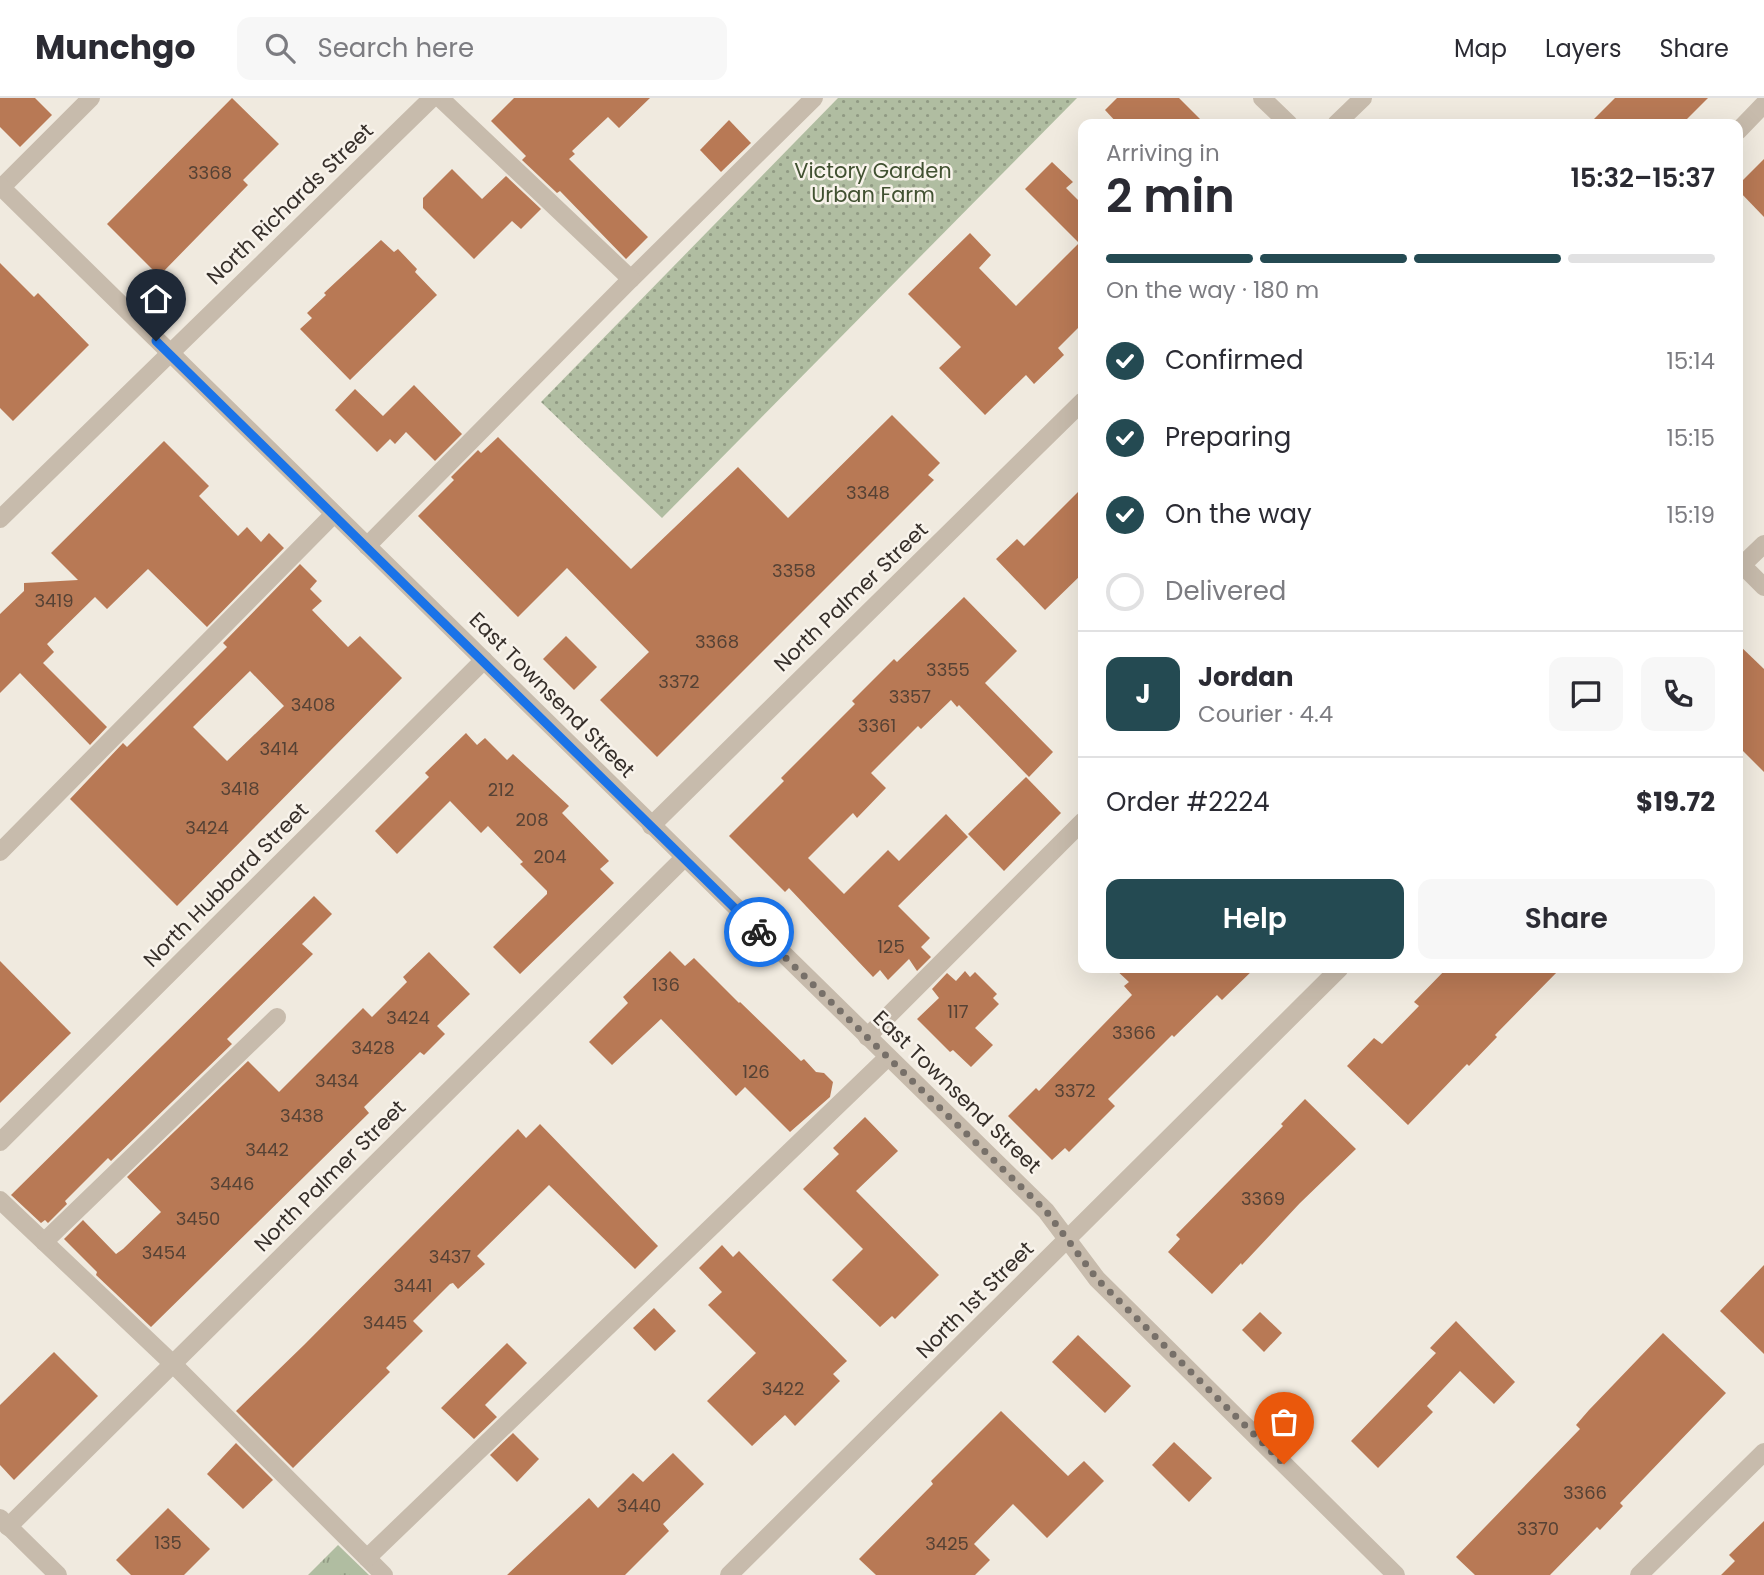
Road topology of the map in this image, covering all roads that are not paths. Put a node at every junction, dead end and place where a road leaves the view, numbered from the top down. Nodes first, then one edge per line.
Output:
1 (91, 98) edge
2 (432, 98) edge
3 (440, 98) edge
4 (814, 98) edge
5 (1262, 98) edge
6 (1363, 98) edge
7 (1764, 104) edge
8 (1284, 119) edge
9 (1340, 119) edge
10 (1743, 126) edge
11 (0, 188) edge
12 (631, 279) junction
13 (169, 354) junction
14 (1078, 406) edge
15 (334, 514) junction
16 (0, 519) edge
17 (1764, 544) edge
18 (367, 546) junction
19 (1743, 562) edge
20 (1743, 569) edge
21 (1764, 587) edge
22 (484, 660) junction
23 (651, 825) junction
24 (1078, 826) edge
25 (0, 852) edge
26 (684, 858) junction
27 (1335, 973) edge
28 (276, 1017) dead end
29 (867, 1037) junction
30 (888, 1057) junction
31 (0, 1142) edge
32 (0, 1200) edge
33 (1067, 1241) junction
34 (44, 1242) junction
35 (173, 1364) junction
36 (1764, 1452) edge
37 (4, 1522) edge
38 (367, 1558) junction
39 (58, 1575) edge
40 (384, 1575) edge
41 (729, 1575) edge
42 (1396, 1575) edge
43 (1639, 1575) edge

1 - 11 street
2 - 13 street, North Richards Street
3 - 12 street
4 - 12 street
5 - 8 street
6 - 9 street
7 - 10 street
11 - 13 street, East Townsend Street
12 - 18 street
13 - 15 street, East Townsend Street
13 - 16 street, North Richards Street
14 - 23 street, North Palmer Street
15 - 18 street, East Townsend Street
15 - 25 street
17 - 19 street
18 - 22 street, East Townsend Street
20 - 21 street
22 - 23 street, East Townsend Street
22 - 31 street, North Hubbard Street
23 - 26 street, East Townsend Street
24 - 29 street
26 - 29 street, East Townsend Street
26 - 35 street, North Palmer Street
27 - 33 street, North 1st Street
28 - 34 street
29 - 30 street, East Townsend Street
30 - 33 street, East Townsend Street
30 - 38 street
32 - 34 street
33 - 41 street, North 1st Street
33 - 42 street, East Townsend Street
34 - 35 street
35 - 37 street, North Palmer Street
35 - 38 street
36 - 43 street
37 - 39 street
38 - 40 street

